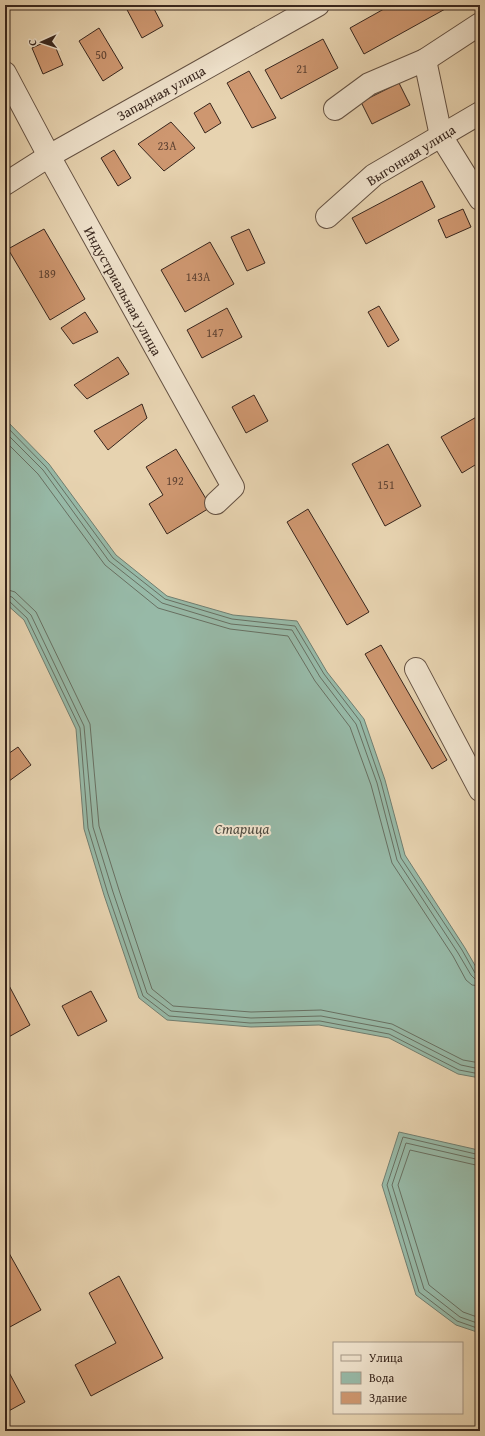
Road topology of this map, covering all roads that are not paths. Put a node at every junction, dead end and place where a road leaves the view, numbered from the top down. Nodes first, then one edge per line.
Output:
1 (318, 5) edge
2 (480, 24) edge
3 (425, 60) junction
4 (5, 73) edge
5 (334, 109) dead end
6 (480, 113) edge
7 (441, 136) junction
8 (49, 156) junction
9 (5, 184) edge
10 (480, 199) edge
11 (327, 217) dead end
12 (216, 503) dead end
13 (416, 669) dead end
14 (480, 790) edge

1 - 8 street, Западная улица
2 - 3 street
3 - 5 street
3 - 7 street
4 - 8 street, Индустриальная улица
6 - 7 street, Выгонная улица
7 - 10 street
7 - 11 street, Выгонная улица
8 - 9 street, Западная улица
8 - 12 street, Индустриальная улица
13 - 14 street

